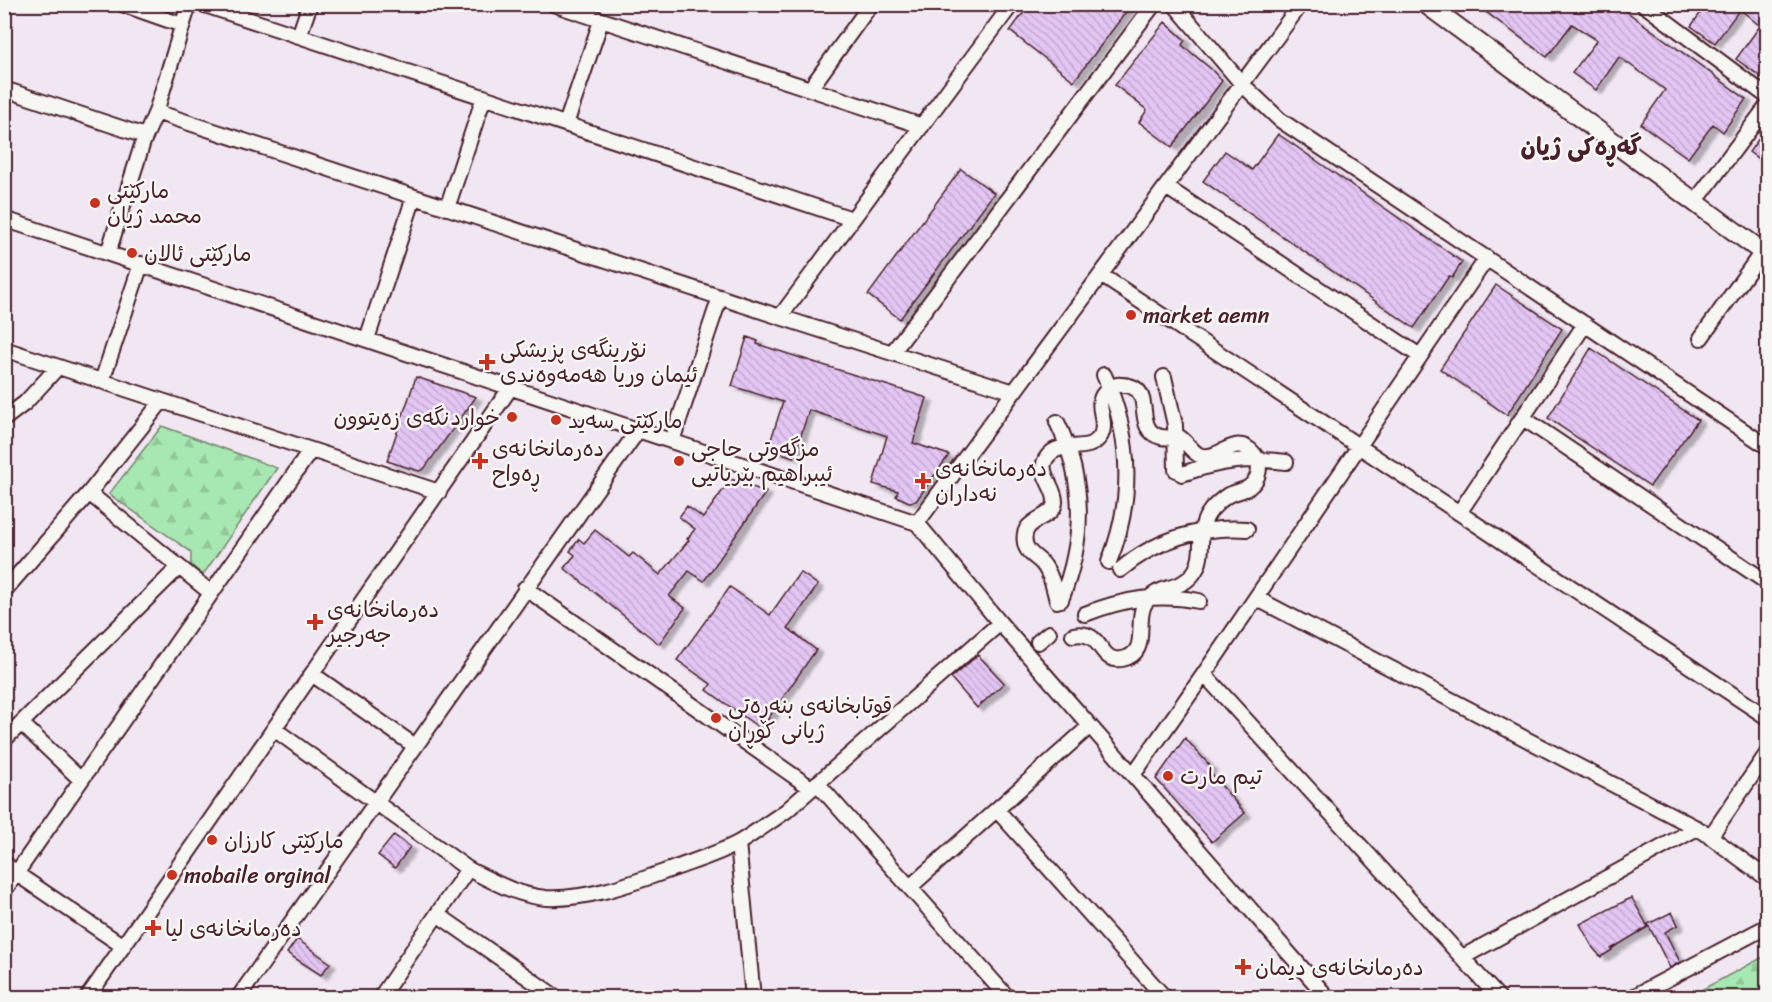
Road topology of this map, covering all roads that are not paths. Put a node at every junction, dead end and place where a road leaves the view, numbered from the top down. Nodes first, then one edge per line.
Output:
1 (122, 4) edge
2 (189, 4) edge
3 (202, 4) edge
4 (310, 4) edge
5 (554, 4) edge
6 (871, 4) edge
7 (1012, 4) edge
8 (1154, 4) edge
9 (1174, 4) edge
10 (1301, 4) edge
11 (1426, 4) edge
12 (1643, 4) edge
13 (601, 21) junction
14 (182, 25) junction
15 (299, 36) junction
16 (1242, 84) junction
17 (4, 89) edge
18 (810, 89) junction
19 (484, 97) junction
20 (1767, 97) edge
21 (1767, 105) edge
22 (156, 112) junction
23 (566, 124) junction
24 (922, 126) junction
25 (145, 136) junction
26 (1166, 187) junction
27 (414, 197) junction
28 (1695, 202) junction
29 (447, 208) junction
30 (4, 219) edge
31 (852, 219) junction
32 (108, 253) junction
33 (1765, 254) edge
34 (1487, 258) junction
35 (141, 264) junction
36 (1101, 275) junction
37 (720, 297) junction
38 (780, 317) junction
39 (1585, 324) junction
40 (367, 339) junction
41 (1701, 339) dead end
42 (4, 349) edge
43 (891, 353) junction
44 (1420, 356) junction
45 (58, 367) junction
46 (1104, 375) dead end
47 (1164, 377) dead end
48 (102, 381) junction
49 (511, 387) junction
50 (1110, 388) junction
51 (1014, 392) junction
52 (162, 401) junction
53 (1523, 418) junction
54 (4, 419) edge
55 (1057, 422) dead end
56 (639, 429) junction
57 (1176, 437) junction
58 (672, 441) junction
59 (1067, 446) junction
60 (1359, 446) junction
61 (1767, 447) edge
62 (311, 450) junction
63 (1256, 459) junction
64 (1286, 462) dead end
65 (439, 492) junction
66 (89, 494) junction
67 (1459, 513) junction
68 (917, 523) junction
69 (1247, 529) dead end
70 (1201, 531) junction
71 (178, 568) junction
72 (1767, 583) edge
73 (525, 588) junction
74 (4, 591) edge
75 (211, 593) junction
76 (1150, 597) junction
77 (1256, 598) junction
78 (1199, 601) dead end
79 (1085, 614) dead end
80 (1000, 623) junction
81 (1049, 633) dead end
82 (1073, 635) dead end
83 (1038, 642) dead end
84 (312, 674) junction
85 (1204, 674) junction
86 (1767, 718) edge
87 (21, 723) junction
88 (1090, 726) junction
89 (274, 729) junction
90 (4, 740) edge
91 (415, 746) junction
92 (1767, 752) edge
93 (1133, 775) junction
94 (81, 780) junction
95 (814, 785) junction
96 (376, 802) junction
97 (997, 810) junction
98 (1697, 828) junction
99 (1710, 837) junction
100 (738, 843) junction
101 (4, 863) edge
102 (468, 868) junction
103 (17, 874) junction
104 (1767, 879) edge
105 (910, 888) junction
106 (4, 891) edge
107 (437, 914) junction
108 (1767, 926) edge
109 (123, 946) junction
110 (1463, 957) junction
111 (87, 998) edge
112 (238, 998) edge
113 (380, 998) edge
114 (557, 998) edge
115 (753, 998) edge
116 (1008, 998) edge
117 (1165, 998) edge
118 (1328, 998) edge
119 (1499, 998) edge
120 (1632, 998) edge

1 - 14 street
2 - 14 street
3 - 15 street
4 - 15 street
5 - 13 street
6 - 18 street
7 - 24 street
8 - 43 street
9 - 16 street
10 - 16 street
11 - 28 street
12 - 20 street
13 - 18 street
13 - 23 street
14 - 22 street
15 - 19 street
16 - 26 street
16 - 34 street
17 - 25 street
18 - 24 street
19 - 23 street
19 - 29 street
21 - 28 street
22 - 25 street
22 - 27 street
23 - 31 street
24 - 31 street
25 - 32 street
26 - 36 street
26 - 44 street
27 - 29 street
27 - 40 street
28 - 33 street
29 - 37 street
30 - 32 street
31 - 38 street
32 - 35 street
33 - 41 street
34 - 39 street
34 - 44 street
35 - 40 street
35 - 48 street
36 - 51 street
36 - 60 street
37 - 38 street
37 - 58 street
38 - 43 street
39 - 53 street
39 - 61 street
40 - 49 street
42 - 45 street
43 - 51 street
44 - 60 street
45 - 48 street
45 - 54 street
46 - 50 street
47 - 57 street
48 - 52 street
49 - 56 street
49 - 65 street
50 - 57 street
50 - 59 street
50 - 70 street
51 - 68 street
52 - 62 street
52 - 66 street
53 - 67 street
53 - 72 street
55 - 59 street
56 - 58 street
56 - 73 street
57 - 63 street
57 - 63 street
58 - 68 street
59 - 59 street
60 - 67 street
60 - 77 street
62 - 65 street
62 - 75 street
63 - 64 street
63 - 70 street
65 - 84 street
66 - 71 street
66 - 74 street
67 - 86 street
68 - 80 street
69 - 70 street
70 - 76 street
71 - 75 street
71 - 87 street
73 - 91 street
73 - 95 street
75 - 94 street
76 - 78 street
76 - 79 street
76 - 82 street
77 - 85 street
77 - 98 street
80 - 88 street
80 - 95 street
81 - 83 street
84 - 89 street
84 - 91 street
85 - 93 street
85 - 110 street
87 - 90 street
87 - 94 street
88 - 93 street
88 - 97 street
89 - 96 street
89 - 109 street
91 - 96 street
92 - 99 street
93 - 118 street
94 - 103 street
95 - 100 street
95 - 105 street
96 - 102 street
96 - 112 street
97 - 105 street
97 - 117 street
98 - 99 street
98 - 110 street
99 - 104 street
100 - 102 street
100 - 115 street
101 - 103 street
102 - 107 street
103 - 106 street
103 - 109 street
105 - 116 street
107 - 113 street
107 - 114 street
108 - 120 street
109 - 111 street
110 - 119 street

